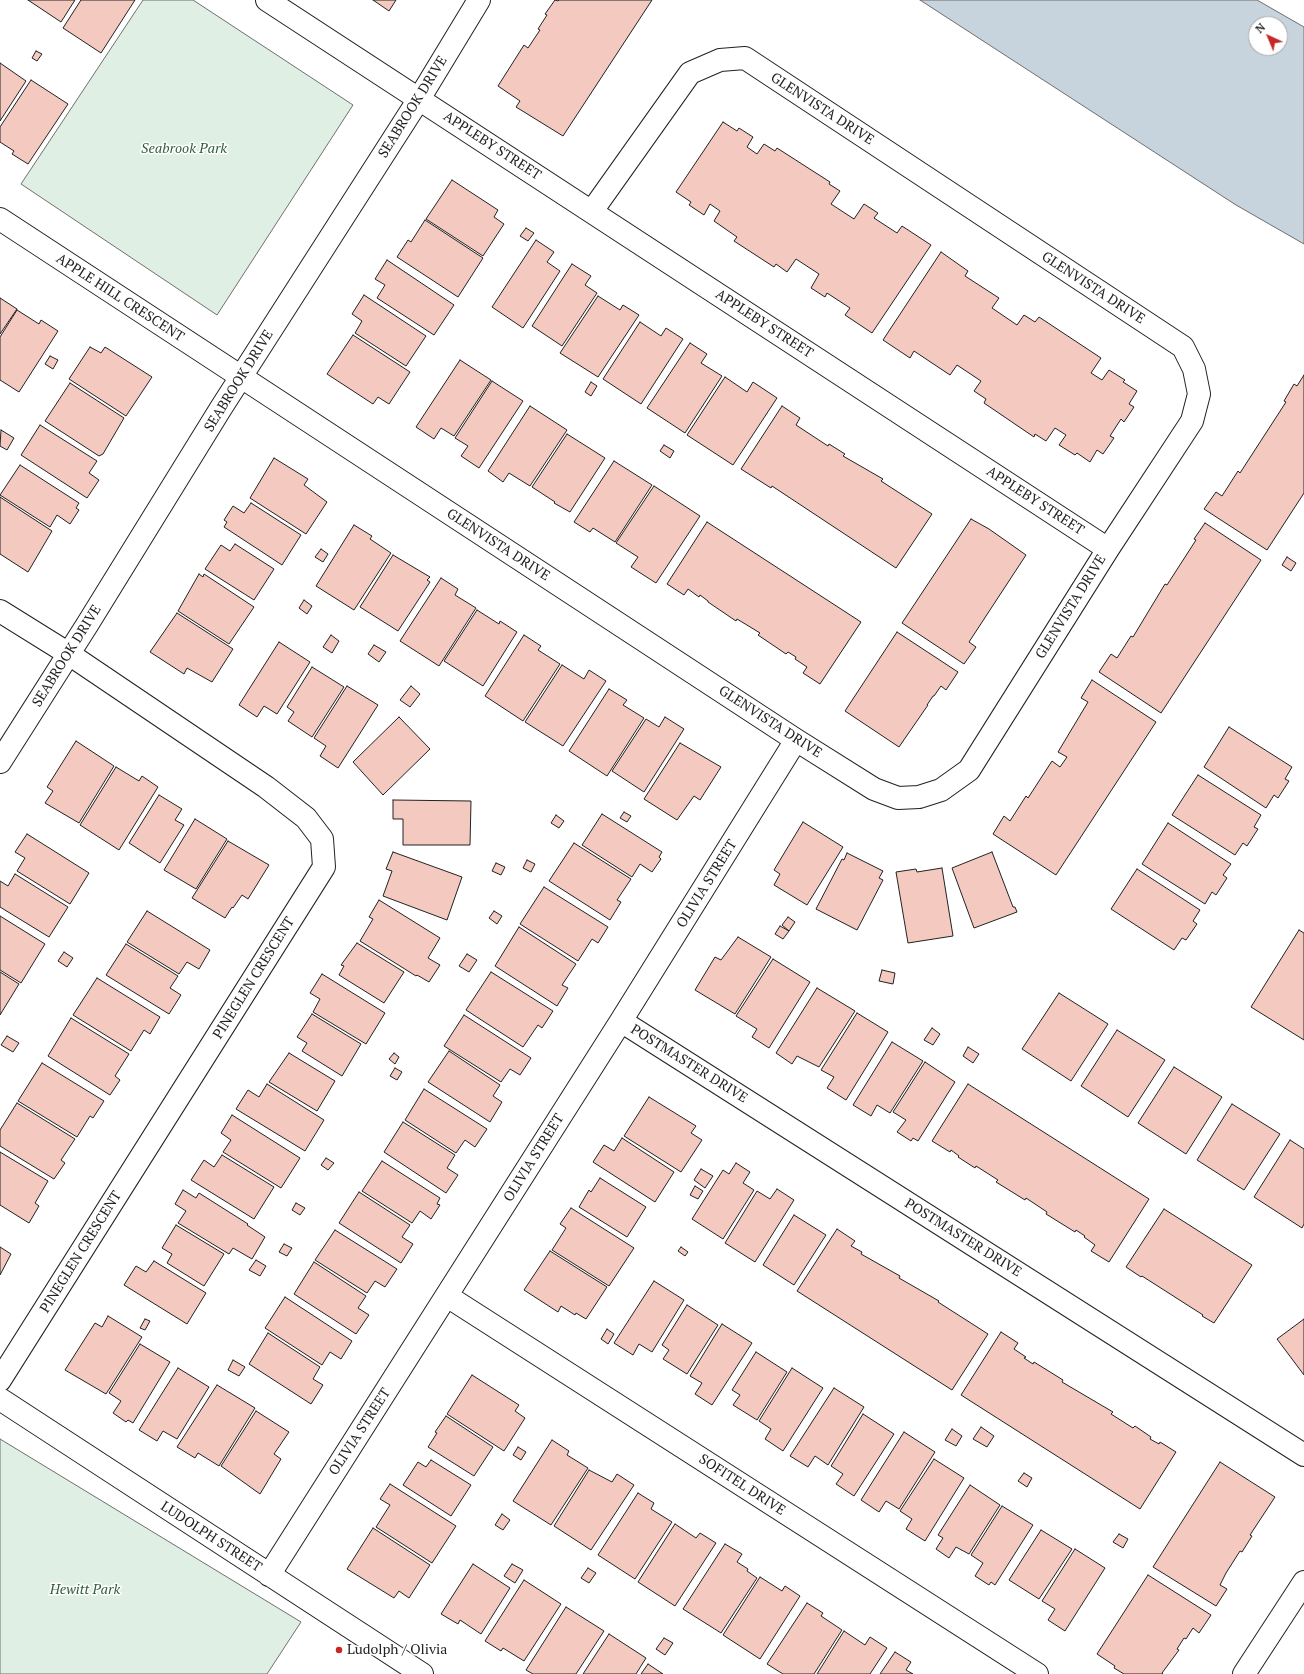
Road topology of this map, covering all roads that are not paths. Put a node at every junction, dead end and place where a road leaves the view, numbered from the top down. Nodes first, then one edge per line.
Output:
1 (267, 0) edge
2 (479, 0) edge
3 (419, 99) junction
4 (592, 211) junction
5 (0, 220) edge
6 (241, 377) junction
7 (1108, 549) junction
8 (0, 611) edge
9 (69, 654) junction
10 (796, 740) junction
11 (0, 762) edge
12 (621, 1021) junction
13 (447, 1296) junction
14 (0, 1380) edge
15 (0, 1399) edge
16 (1304, 1454) edge
17 (269, 1574) junction
18 (1304, 1582) edge
19 (422, 1674) edge
20 (1037, 1674) edge
21 (1244, 1674) edge

1 - 3 street
2 - 3 street, SEABROOK DRIVE
3 - 4 street, APPLEBY STREET
3 - 6 street, SEABROOK DRIVE
4 - 7 street, APPLEBY STREET
4 - 7 street, GLENVISTA DRIVE
5 - 6 street, APPLE HILL CRESCENT
6 - 9 street, SEABROOK DRIVE
6 - 10 street, GLENVISTA DRIVE
7 - 10 street, GLENVISTA DRIVE
8 - 9 street, PINEGLEN CRESCENT
9 - 11 street, SEABROOK DRIVE
9 - 14 street, PINEGLEN CRESCENT
10 - 12 street, OLIVIA STREET
12 - 13 street, OLIVIA STREET
12 - 16 street, POSTMASTER DRIVE
13 - 17 street, OLIVIA STREET
13 - 20 street, SOFITEL DRIVE
15 - 17 street, LUDOLPH STREET
17 - 19 street, LUDOLPH STREET
18 - 21 street

